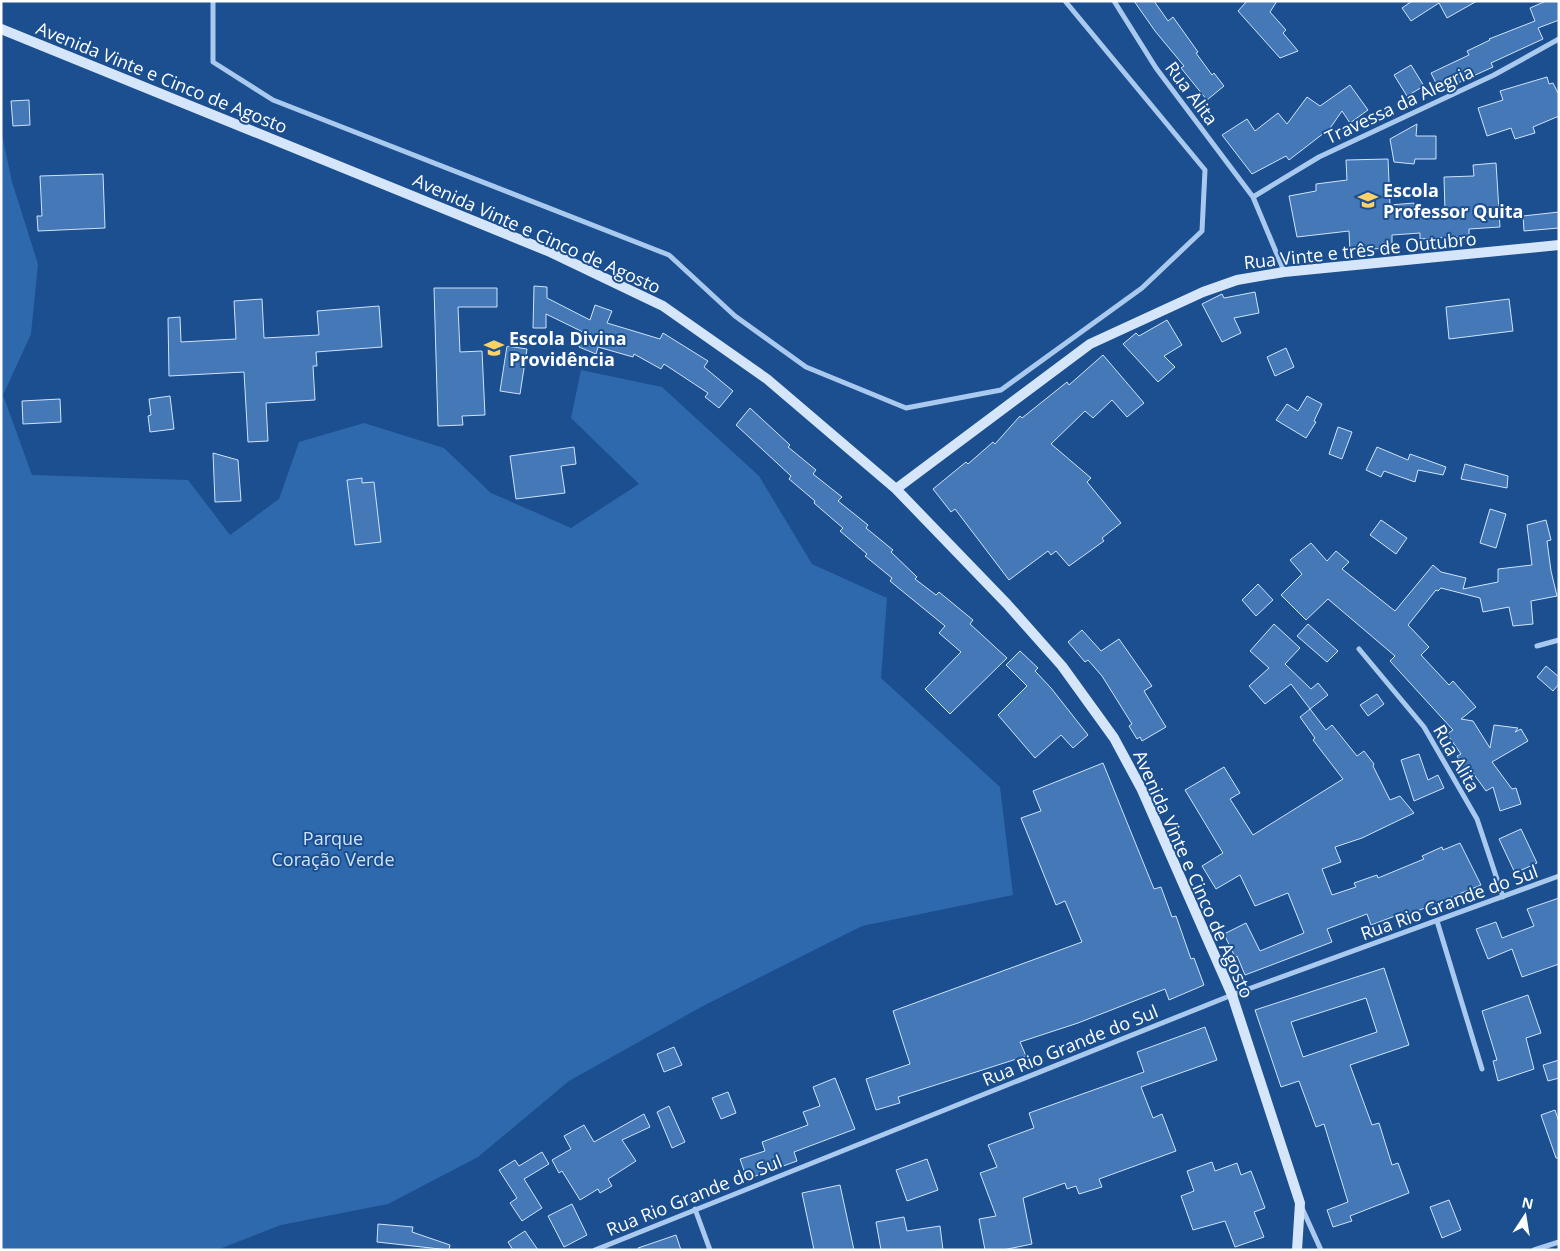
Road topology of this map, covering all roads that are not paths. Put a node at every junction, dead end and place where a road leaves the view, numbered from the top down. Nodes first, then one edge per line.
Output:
1 (212, 1) edge
2 (1065, 1) edge
3 (1114, 1) edge
4 (1, 29) edge
5 (1559, 39) edge
6 (1253, 197) junction
7 (1559, 245) edge
8 (1284, 272) junction
9 (896, 489) junction
10 (1559, 640) edge
11 (1537, 646) dead end
12 (1359, 649) dead end
13 (1559, 876) edge
14 (1503, 897) junction
15 (1437, 921) junction
16 (1232, 995) junction
17 (1482, 1069) dead end
18 (1300, 1203) junction
19 (695, 1209) junction
20 (1559, 1242) edge
21 (595, 1250) edge
22 (710, 1250) edge
23 (1297, 1250) edge
24 (1321, 1250) edge
25 (1534, 1250) edge

1 - 2 street
3 - 6 street, Rua Alita
4 - 9 main road, Avenida Vinte e Cinco de Agosto
5 - 6 street, Travessa da Alegria
6 - 8 street, Rua Alita
7 - 8 main road, Rua Vinte e três de Outubro
8 - 9 main road, Rua Vinte e três de Outubro
9 - 16 main road, Avenida Vinte e Cinco de Agosto
10 - 11 street
12 - 14 street, Rua Alita
13 - 14 street, Rua Rio Grande do Sul
14 - 15 street, Rua Rio Grande do Sul
15 - 16 street, Rua Rio Grande do Sul
15 - 17 street
16 - 18 main road, Avenida Vinte e Cinco de Agosto
16 - 19 street, Rua Rio Grande do Sul
18 - 23 main road, Avenida Vinte e Cinco de Agosto
18 - 24 street
19 - 21 street, Rua Rio Grande do Sul
19 - 22 street
20 - 25 street

